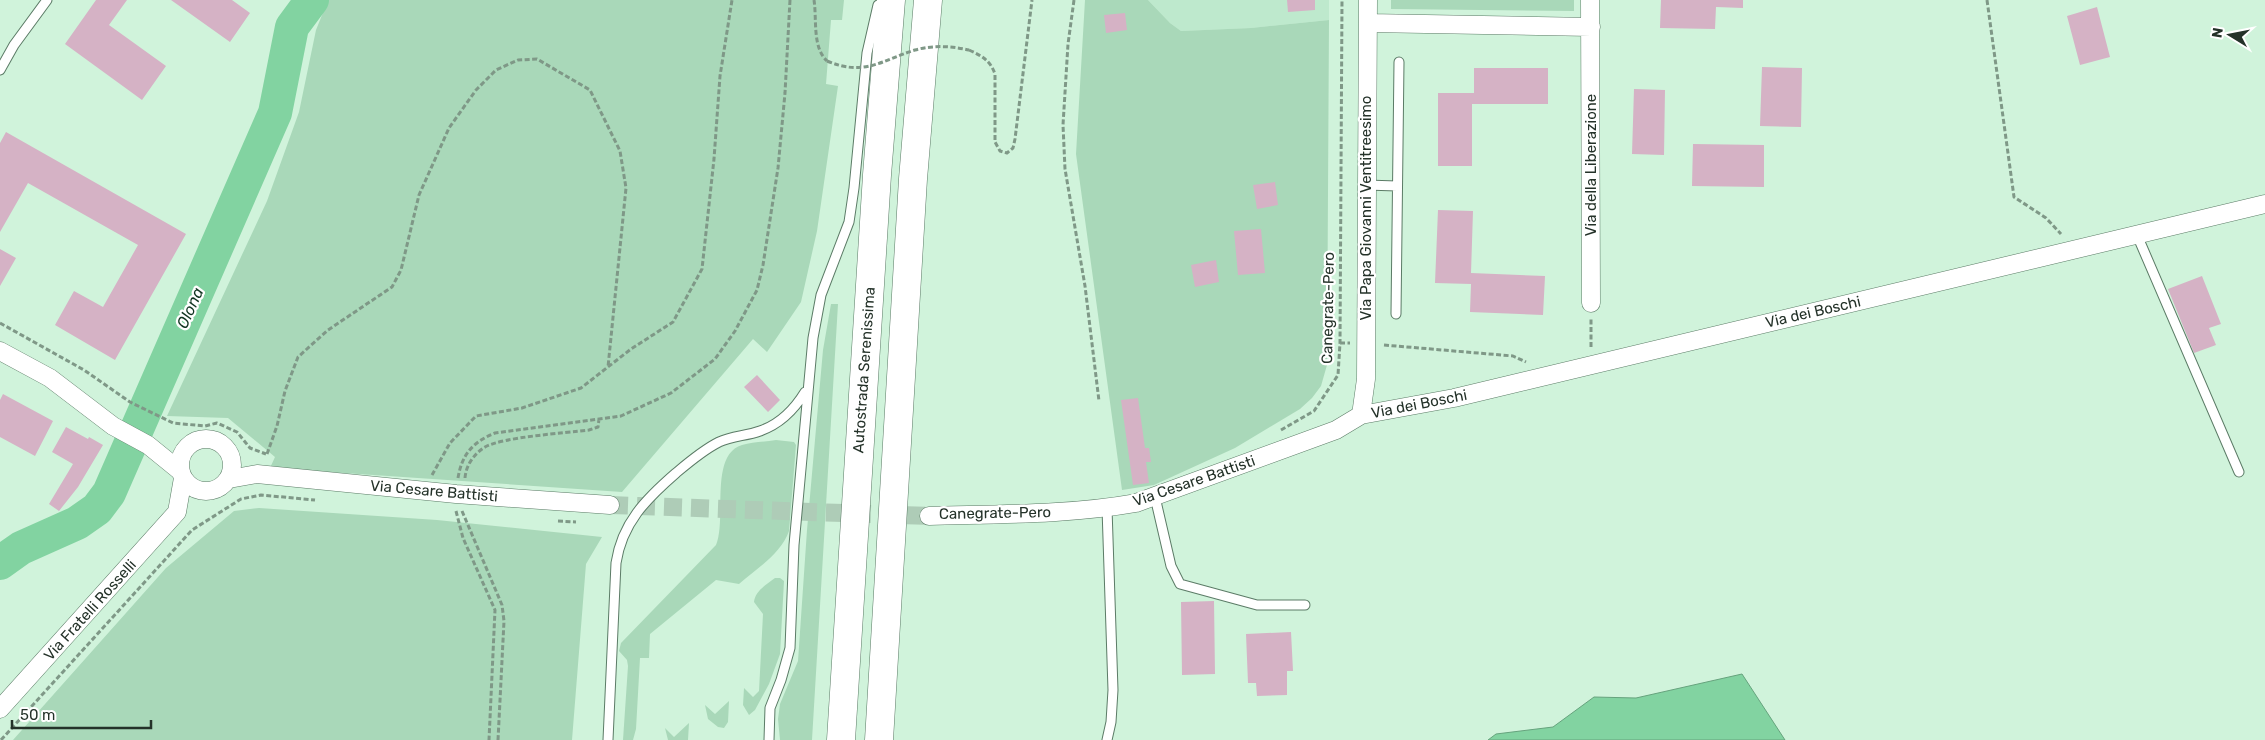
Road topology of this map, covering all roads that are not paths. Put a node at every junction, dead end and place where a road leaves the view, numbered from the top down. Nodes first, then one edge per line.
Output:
1 (47, 0) edge
2 (880, 0) edge
3 (891, 0) edge
4 (928, 0) edge
5 (1368, 0) edge
6 (1590, 0) edge
7 (1368, 23) junction
8 (1591, 27) junction
9 (1399, 62) dead end
10 (0, 70) edge
11 (1366, 185) junction
12 (1398, 186) junction
13 (2265, 204) edge
14 (2137, 235) junction
15 (1591, 303) road end
16 (1396, 314) dead end
17 (0, 350) edge
18 (807, 390) junction
19 (1361, 415) junction
20 (148, 445) junction
21 (185, 448) junction
22 (232, 460) junction
23 (2239, 472) dead end
24 (260, 474) junction
25 (181, 475) junction
26 (229, 479) junction
27 (206, 492) junction
28 (1155, 497) junction
29 (610, 505) tunnel mouth
30 (1107, 508) junction
31 (178, 510) junction
32 (929, 516) tunnel mouth
33 (1305, 605) dead end
34 (0, 709) edge
35 (608, 740) edge
36 (769, 740) edge
37 (842, 740) edge
38 (879, 740) edge
39 (1108, 740) edge

1 - 10 lane
2 - 18 lane
3 - 37 highway, Autostrada Serenissima
4 - 38 highway
5 - 7 street, Via Papa Giovanni Ventitreesimo
6 - 8 street, Via della Liberazione
7 - 8 street
7 - 11 street, Via Papa Giovanni Ventitreesimo
8 - 15 street, Via della Liberazione
9 - 12 lane
11 - 12 lane
11 - 19 street, Via Papa Giovanni Ventitreesimo
12 - 16 lane
13 - 14 street, Via dei Boschi
14 - 19 street, Via dei Boschi
14 - 23 lane
17 - 20 street
18 - 35 lane
18 - 36 lane
19 - 28 street, Via Cesare Battisti
20 - 21 street
20 - 25 street
21 - 22 street
21 - 25 street
22 - 24 street, Via Cesare Battisti
22 - 26 street
24 - 26 street, Via Cesare Battisti
24 - 29 street, Via Cesare Battisti
25 - 27 street
25 - 31 street
26 - 27 street
27 - 31 street, Via Fratelli Rosselli
28 - 30 street, Via Cesare Battisti
28 - 33 lane
30 - 32 street, Via Cesare Battisti
30 - 39 lane
31 - 34 street, Via Fratelli Rosselli

